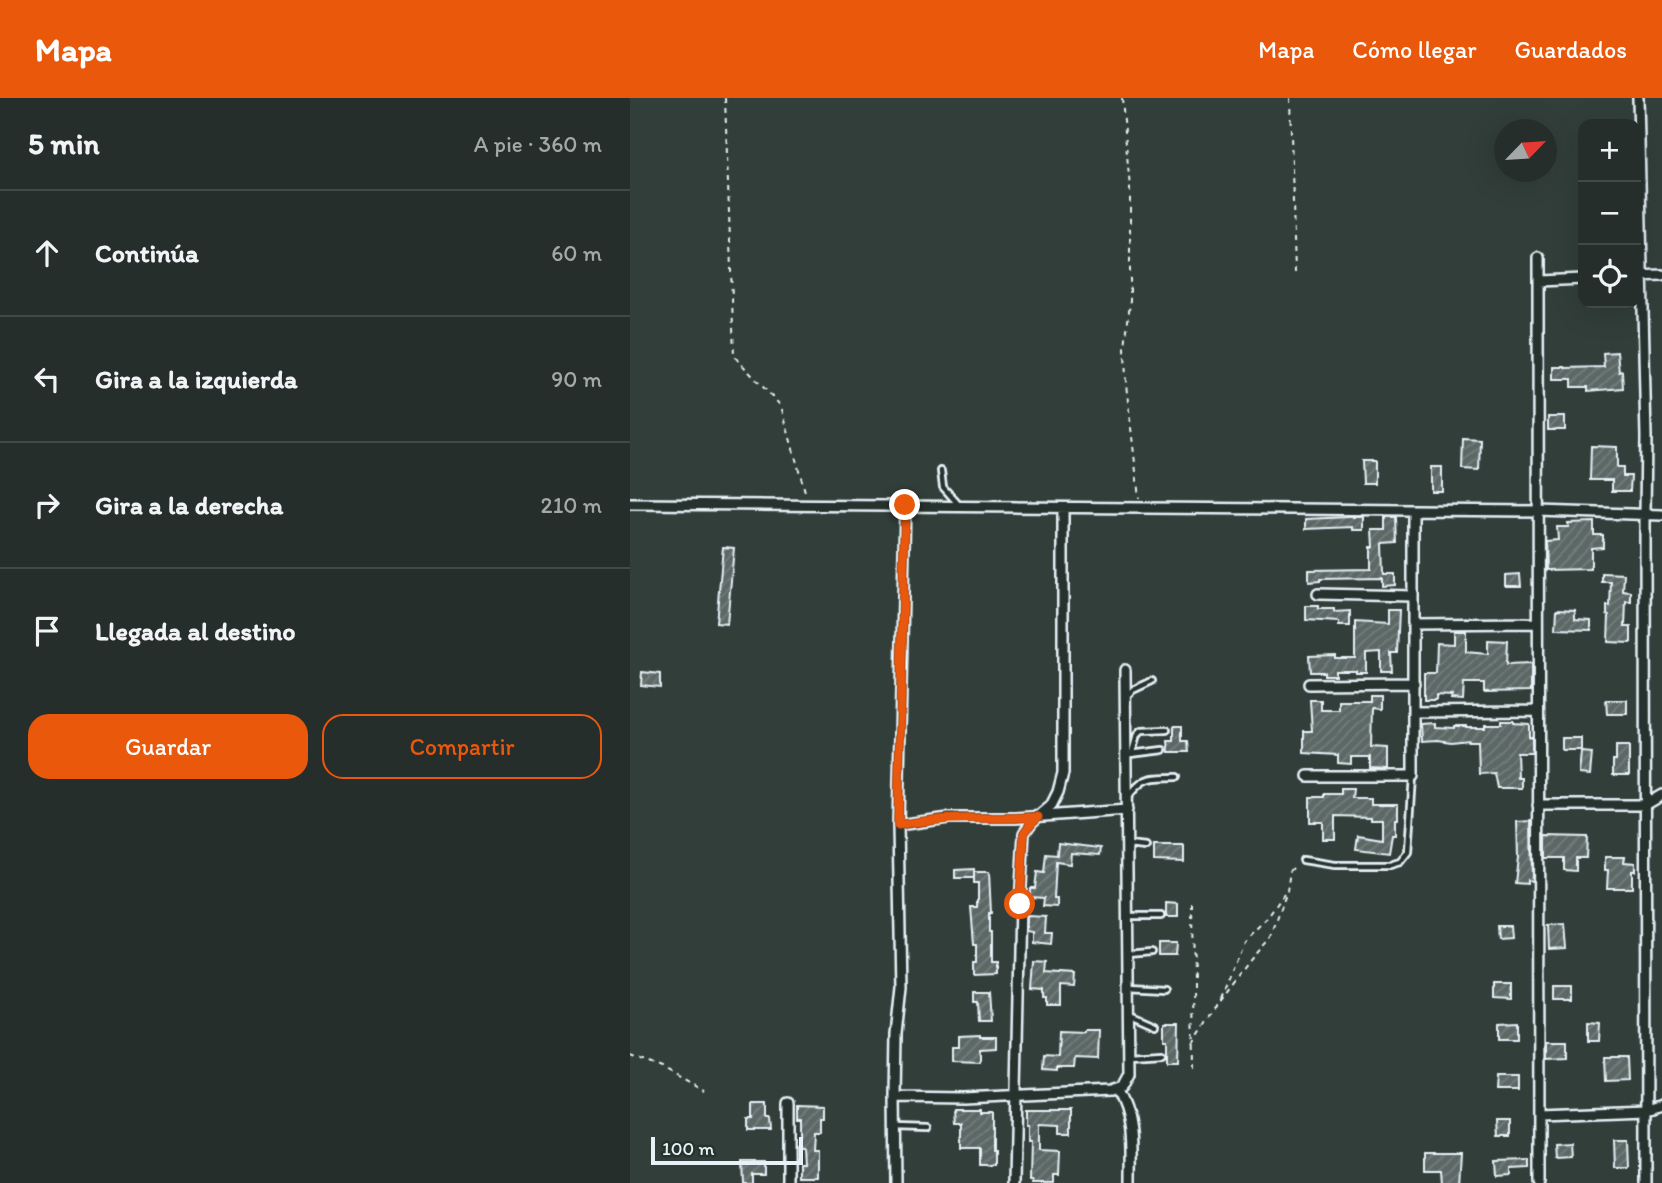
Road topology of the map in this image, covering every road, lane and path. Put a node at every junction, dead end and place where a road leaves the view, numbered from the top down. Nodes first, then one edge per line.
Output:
1 (725, 98) edge
2 (1122, 98) edge
3 (1290, 98) edge
4 (1638, 98) edge
5 (1639, 245) edge
6 (1538, 258) dead end
7 (1295, 274) dead end
8 (1662, 275) edge
9 (1641, 276) edge
10 (1578, 279) edge
11 (1539, 281) junction
12 (1640, 308) edge
13 (941, 471) dead end
14 (630, 503) edge
15 (808, 505) junction
16 (905, 505) junction
17 (960, 506) junction
18 (1063, 508) junction
19 (1140, 508) junction
20 (1413, 510) junction
21 (1538, 512) junction
22 (1645, 514) junction
23 (1662, 515) edge
24 (1318, 594) dead end
25 (1413, 596) junction
26 (1538, 623) junction
27 (1413, 624) junction
28 (1125, 670) dead end
29 (1152, 681) dead end
30 (1309, 684) dead end
31 (1413, 684) junction
32 (1125, 696) junction
33 (1538, 711) junction
34 (1413, 712) junction
35 (1167, 730) dead end
36 (1163, 750) dead end
37 (1129, 754) junction
38 (1307, 776) dead end
39 (1413, 776) junction
40 (1177, 777) dead end
41 (1662, 795) edge
42 (1127, 799) junction
43 (1538, 805) junction
44 (1645, 805) junction
45 (1127, 810) junction
46 (1038, 817) junction
47 (898, 825) junction
48 (1127, 845) junction
49 (1146, 847) dead end
50 (1303, 860) joint
51 (1287, 891) junction
52 (1192, 903) dead end
53 (1128, 916) junction
54 (1161, 916) dead end
55 (1152, 953) dead end
56 (1128, 954) junction
57 (1128, 987) junction
58 (1164, 989) dead end
59 (1219, 1003) junction
60 (1129, 1014) junction
61 (1156, 1025) dead end
62 (1193, 1043) junction
63 (1163, 1053) dead end
64 (1129, 1055) junction
65 (630, 1056) edge
66 (1194, 1068) dead end
67 (1116, 1089) junction
68 (704, 1091) dead end
69 (1016, 1095) junction
70 (895, 1097) junction
71 (788, 1103) dead end
72 (1662, 1105) edge
73 (1647, 1110) junction
74 (1539, 1114) junction
75 (895, 1127) junction
76 (929, 1128) dead end
77 (788, 1183) edge
78 (896, 1183) edge
79 (1014, 1183) edge
80 (1130, 1183) edge
81 (1539, 1183) edge
82 (1646, 1183) edge

1 - 15 path
2 - 19 path
3 - 7 path
4 - 5 street
6 - 11 street
8 - 9 street
10 - 11 street
11 - 21 street
12 - 22 street
13 - 17 lane
14 - 15 street
15 - 16 street
16 - 17 street
16 - 47 street
17 - 18 street
18 - 19 street
18 - 46 street
19 - 20 street
20 - 21 street
20 - 25 street
21 - 22 street
21 - 26 street
22 - 23 street
22 - 44 street
24 - 25 street
25 - 27 street
26 - 27 street
26 - 33 street
27 - 31 street
28 - 32 street
29 - 32 lane
30 - 31 street
31 - 34 street
32 - 37 street
33 - 34 street
33 - 43 street
34 - 39 street
35 - 37 lane
36 - 37 lane
37 - 42 street
38 - 39 street
39 - 50 lane
40 - 42 lane
41 - 44 street
42 - 45 street
43 - 44 street
43 - 74 street
44 - 73 street
45 - 46 street
45 - 48 street
46 - 47 street
46 - 69 street
47 - 70 street
48 - 49 lane
48 - 53 street
50 - 51 path
51 - 59 path
51 - 59 path
52 - 62 path
53 - 54 lane
53 - 56 street
55 - 56 lane
56 - 57 street
57 - 58 lane
57 - 60 street
59 - 62 path
60 - 61 lane
60 - 64 street
62 - 66 path
63 - 64 lane
64 - 67 street
65 - 68 path
67 - 69 street
67 - 80 street
69 - 70 street
69 - 79 street
70 - 75 street
71 - 77 street
72 - 73 street
73 - 74 street
73 - 82 street
74 - 81 street
75 - 76 lane
75 - 78 street

